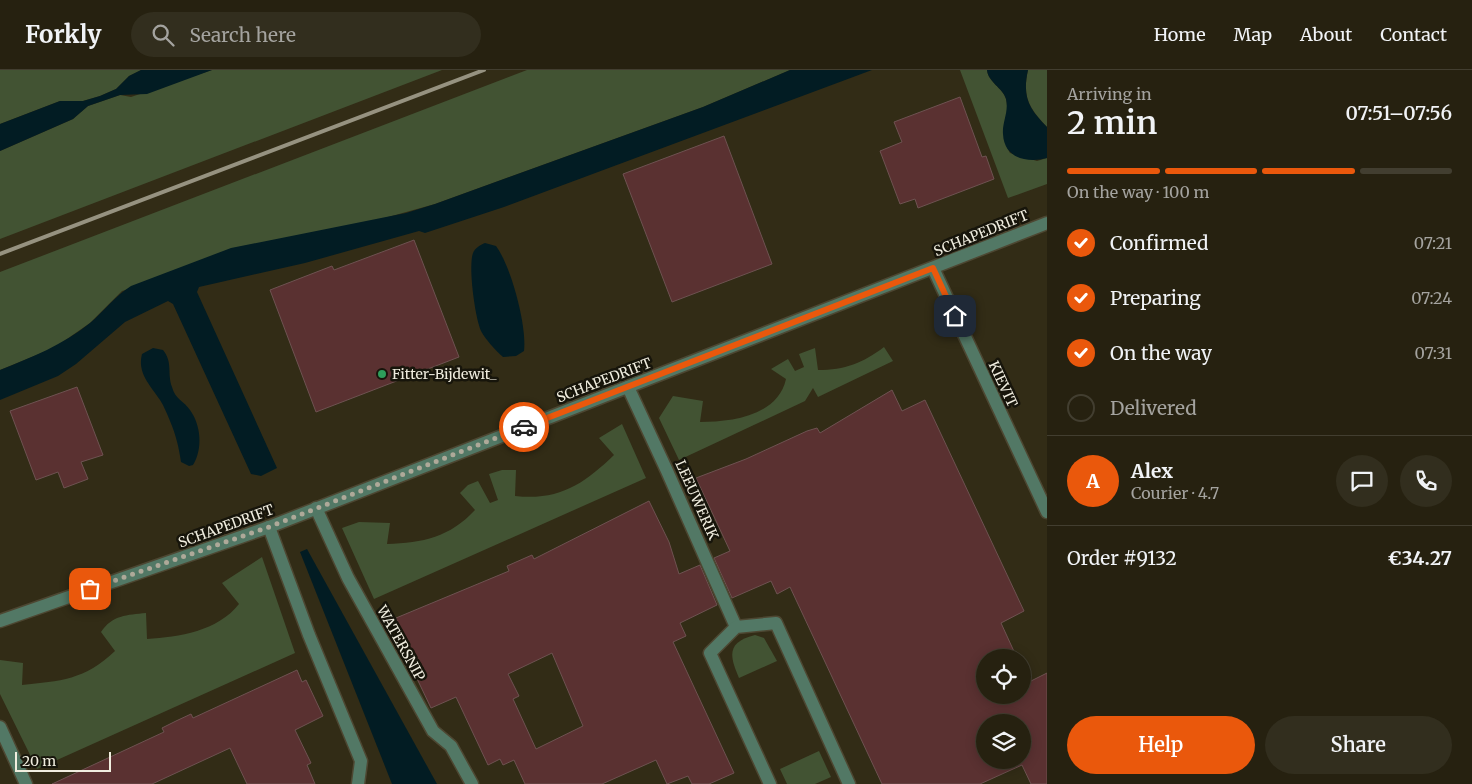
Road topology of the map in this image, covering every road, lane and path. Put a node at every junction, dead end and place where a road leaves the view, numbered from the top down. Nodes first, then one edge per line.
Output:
1 (1047, 223) edge
2 (933, 268) junction
3 (628, 387) junction
4 (316, 508) junction
5 (1047, 512) edge
6 (269, 527) junction
7 (0, 620) edge
8 (736, 627) junction
9 (0, 727) edge
10 (26, 784) edge
11 (358, 784) edge
12 (472, 784) edge
13 (770, 784) edge
14 (849, 784) edge

1 - 2 street, SCHAPEDRIFT
2 - 3 street, SCHAPEDRIFT
2 - 5 street, KIEVIT
3 - 4 street, SCHAPEDRIFT
3 - 8 street, LEEUWERIK
4 - 6 street, SCHAPEDRIFT
4 - 12 street, WATERSNIP
6 - 7 street, SCHAPEDRIFT
6 - 11 street
8 - 13 street
8 - 14 street
9 - 10 street

